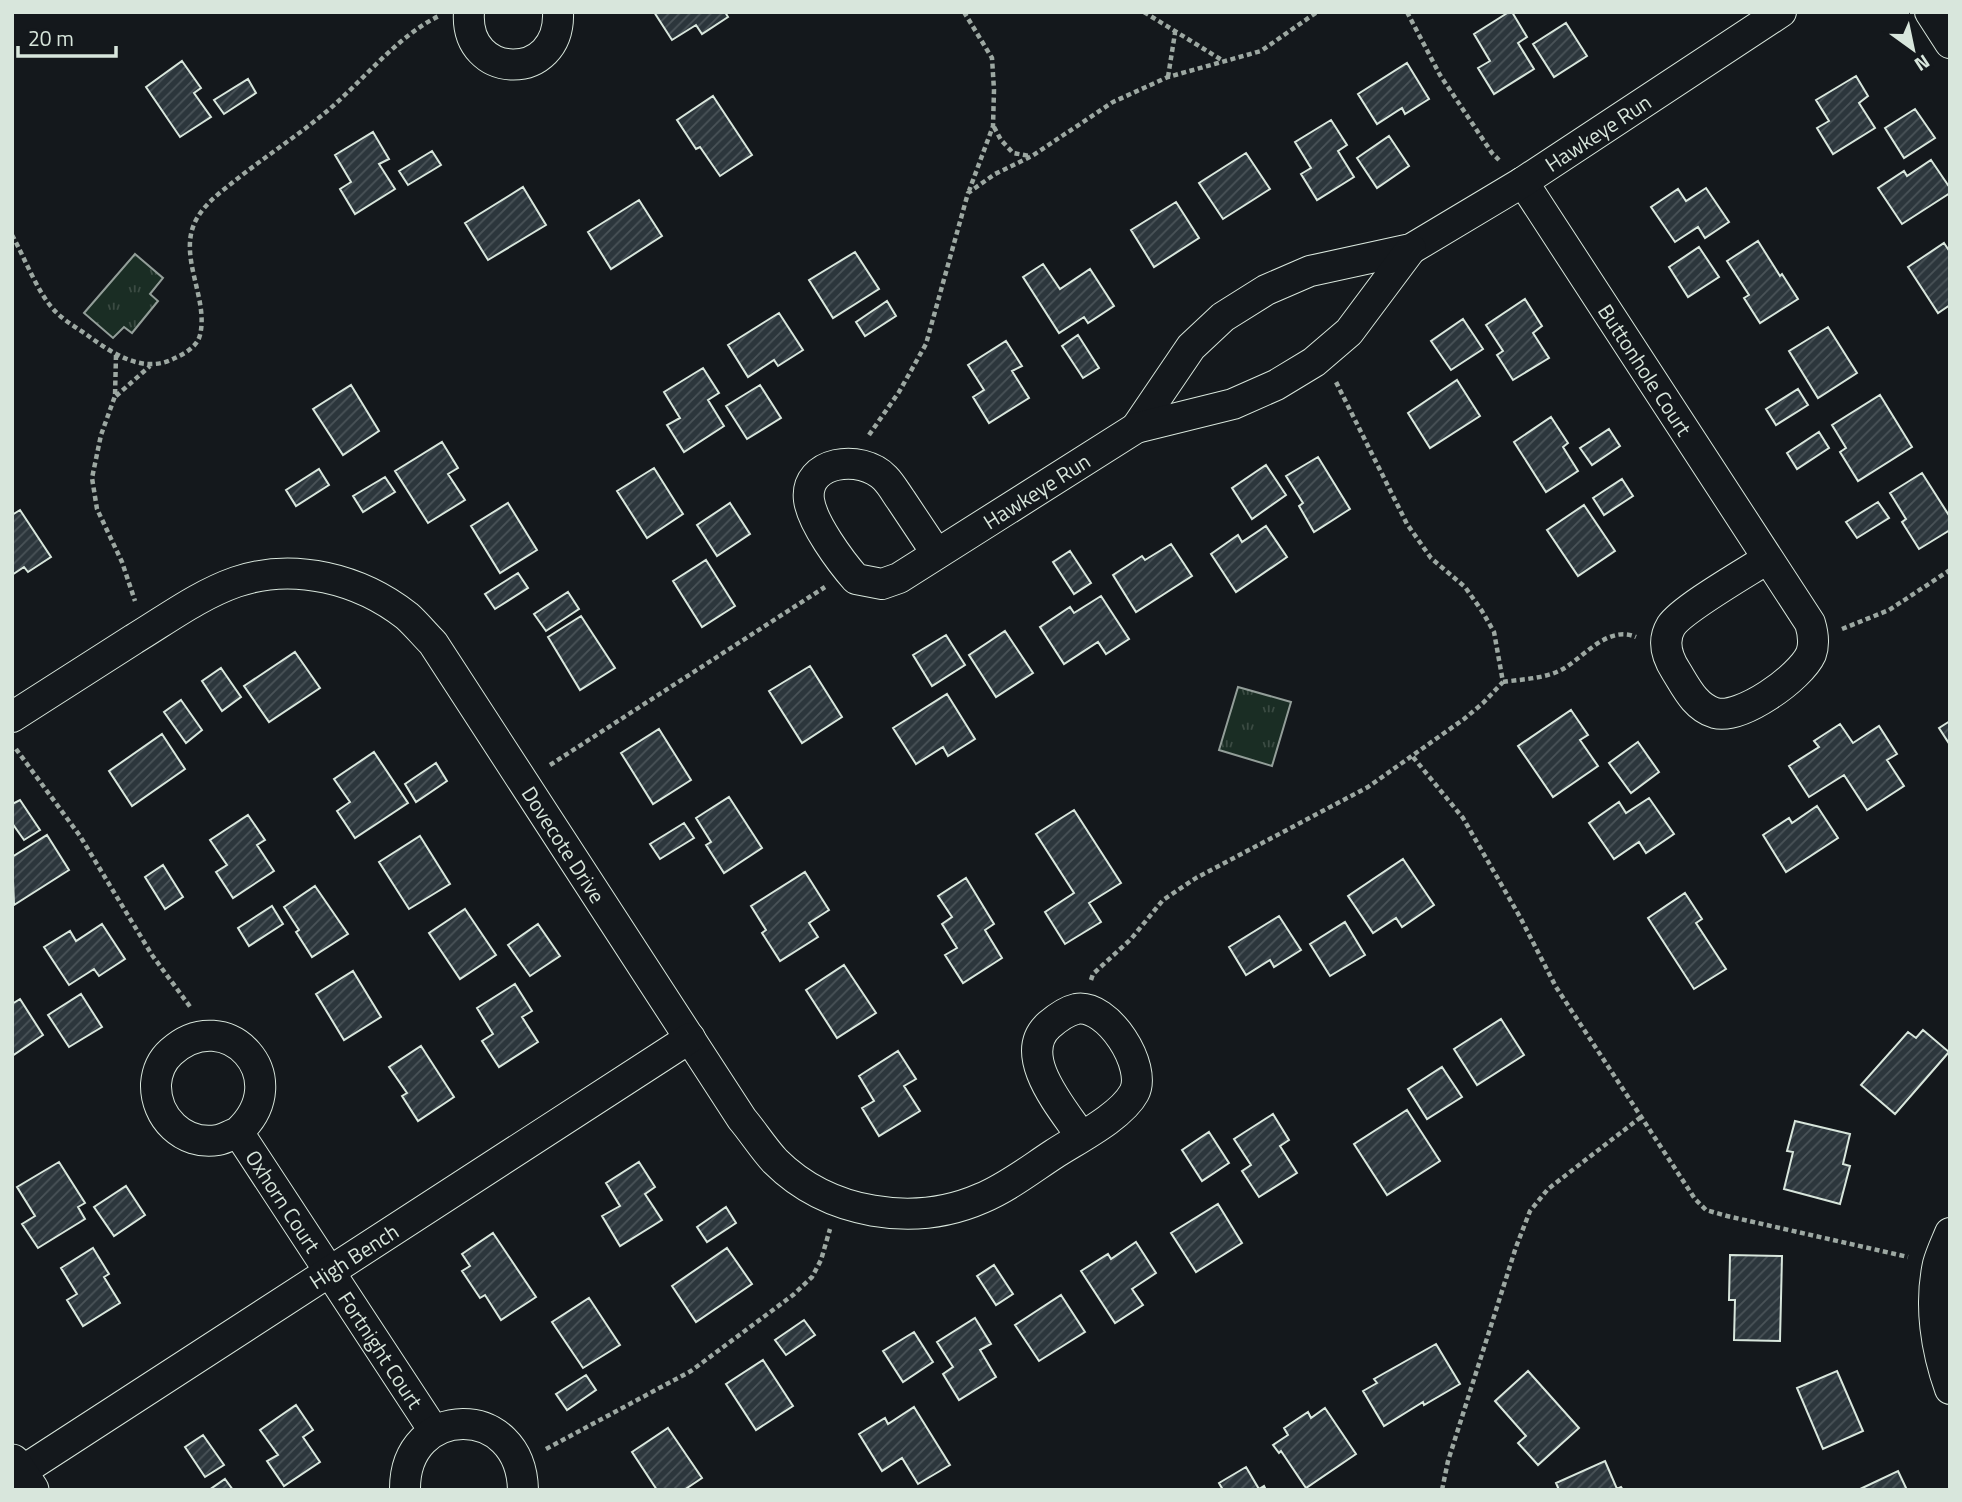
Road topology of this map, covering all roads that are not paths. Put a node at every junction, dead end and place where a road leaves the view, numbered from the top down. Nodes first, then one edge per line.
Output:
1 (558, 12) edge
2 (1781, 12) edge
3 (1930, 12) edge
4 (458, 13) edge
5 (1950, 43) edge
6 (1523, 182) junction
7 (1411, 249) junction
8 (1136, 428) junction
9 (937, 554) junction
10 (1768, 559) junction
11 (12, 717) edge
12 (690, 1038) junction
13 (237, 1132) junction
14 (1081, 1136) junction
15 (1950, 1233) edge
16 (329, 1272) junction
17 (1950, 1389) edge
18 (435, 1431) junction
19 (20, 1475) edge
20 (522, 1478) edge
21 (405, 1490) edge

1 - 4 street
2 - 6 street, Hawkeye Run
3 - 5 street
6 - 7 street, Hawkeye Run
6 - 10 street, Buttonhole Court
7 - 8 street, Hawkeye Run
7 - 8 street, Hawkeye Run
8 - 9 street, Hawkeye Run
9 - 9 street, Hawkeye Run
10 - 10 street, Buttonhole Court
11 - 12 street, Dovecote Drive
12 - 14 street, Dovecote Drive
12 - 16 street, High Bench
13 - 13 street, Oxhorn Court
13 - 16 street, Oxhorn Court
14 - 14 street, Dovecote Drive
15 - 17 street
16 - 18 street, Fortnight Court
16 - 19 street, High Bench
18 - 20 street, Fortnight Court
18 - 21 street, Fortnight Court

